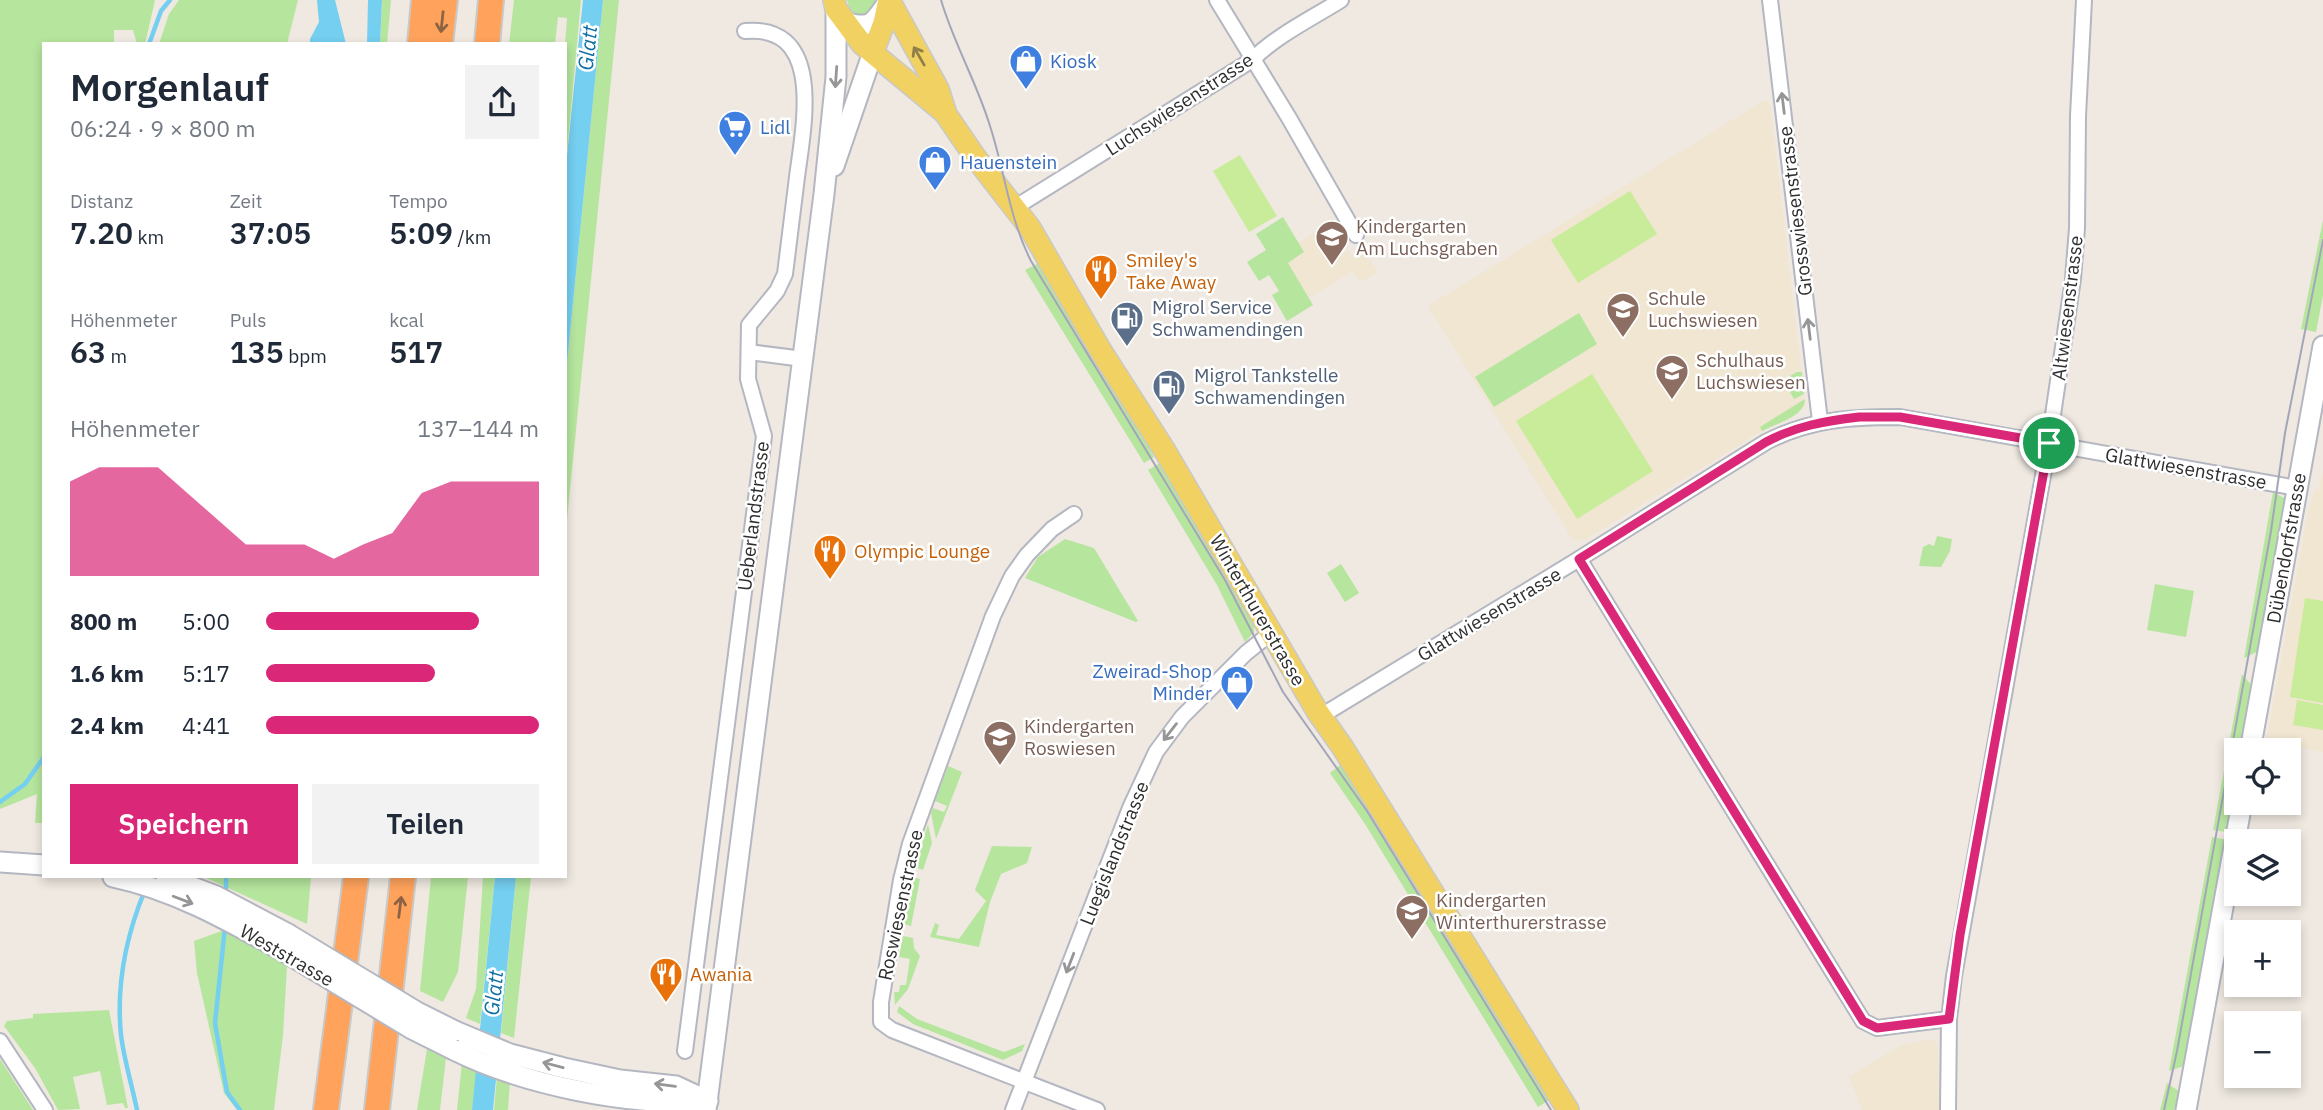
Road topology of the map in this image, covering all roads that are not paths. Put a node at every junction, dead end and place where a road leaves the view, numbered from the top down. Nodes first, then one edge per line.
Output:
1 (424, 0) edge
2 (444, 0) edge
3 (491, 0) edge
4 (889, 0) edge
5 (1217, 0) edge
6 (1341, 0) edge
7 (1770, 0) edge
8 (2084, 0) edge
9 (839, 11) edge
10 (745, 31) dead end
11 (420, 42) edge
12 (440, 42) edge
13 (486, 42) edge
14 (873, 52) junction
15 (1252, 60) junction
16 (945, 113) junction
17 (824, 194) junction
18 (1014, 208) junction
19 (1356, 235) dead end
20 (2323, 345) edge
21 (749, 352) junction
22 (803, 359) junction
23 (1820, 421) junction
24 (2049, 443) junction
25 (2297, 488) junction
26 (1074, 514) dead end
27 (1579, 559) junction
28 (1271, 633) junction
29 (1321, 716) junction
30 (2252, 738) edge
31 (2240, 815) edge
32 (0, 849) edge
33 (42, 852) edge
34 (0, 862) edge
35 (42, 865) edge
36 (119, 878) edge
37 (169, 878) edge
38 (340, 878) edge
39 (356, 878) edge
40 (403, 878) edge
41 (396, 938) junction
42 (392, 979) junction
43 (1949, 1019) junction
44 (455, 1040) junction
45 (0, 1041) edge
46 (685, 1051) dead end
47 (1024, 1081) junction
48 (707, 1105) edge
49 (45, 1110) edge
50 (310, 1110) edge
51 (326, 1110) edge
52 (362, 1110) edge
53 (377, 1110) edge
54 (391, 1110) edge
55 (1013, 1110) edge
56 (1097, 1110) edge
57 (1567, 1110) edge
58 (1948, 1110) edge
59 (2186, 1110) edge

1 - 11 highway
2 -> 12 highway
3 - 13 highway
4 - 9 main road
4 - 14 main road
16 -> 4 main road, Winterthurerstrasse
5 - 15 street
6 - 15 street, Luchswiesenstrasse
23 -> 7 street, Grosswiesenstrasse
8 - 24 street, Altwiesenstrasse
9 - 14 main road
9 -> 17 main road, Ueberlandstrasse
10 - 21 street, Ueberlandstrasse
14 - 16 main road, Winterthurerstrasse
14 - 17 main road, Ueberlandstrasse
15 - 18 street, Luchswiesenstrasse
15 - 19 street
16 - 18 main road, Winterthurerstrasse
17 - 22 main road, Ueberlandstrasse
18 - 28 main road, Winterthurerstrasse
20 - 25 main road, Dübendorfstrasse
21 - 22 street
21 - 46 street, Ueberlandstrasse
22 - 48 main road, Ueberlandstrasse
23 - 24 street, Glattwiesenstrasse
23 - 27 street, Glattwiesenstrasse
24 - 25 street, Glattwiesenstrasse
24 - 43 street, Altwiesenstrasse
25 - 30 main road, Dübendorfstrasse
26 - 47 street, Roswiesenstrasse
27 - 29 street, Glattwiesenstrasse
27 - 43 street
28 - 29 main road, Winterthurerstrasse
28 -> 47 street, Luegislandstrasse
29 - 57 main road, Winterthurerstrasse
31 - 59 main road
32 - 33 main road
34 - 35 main road
36 -> 44 main road, Weststrasse, bridge
37 - 44 main road, Weststrasse, bridge
38 - 50 highway
39 - 51 highway
41 -> 40 highway
41 - 42 highway
41 - 52 highway
42 - 53 highway
42 - 54 highway
43 - 58 street, Altwiesenstrasse
44 - 48 main road
45 - 49 street
47 - 55 street, Luegislandstrasse
47 - 56 street, Roswiesenstrasse

